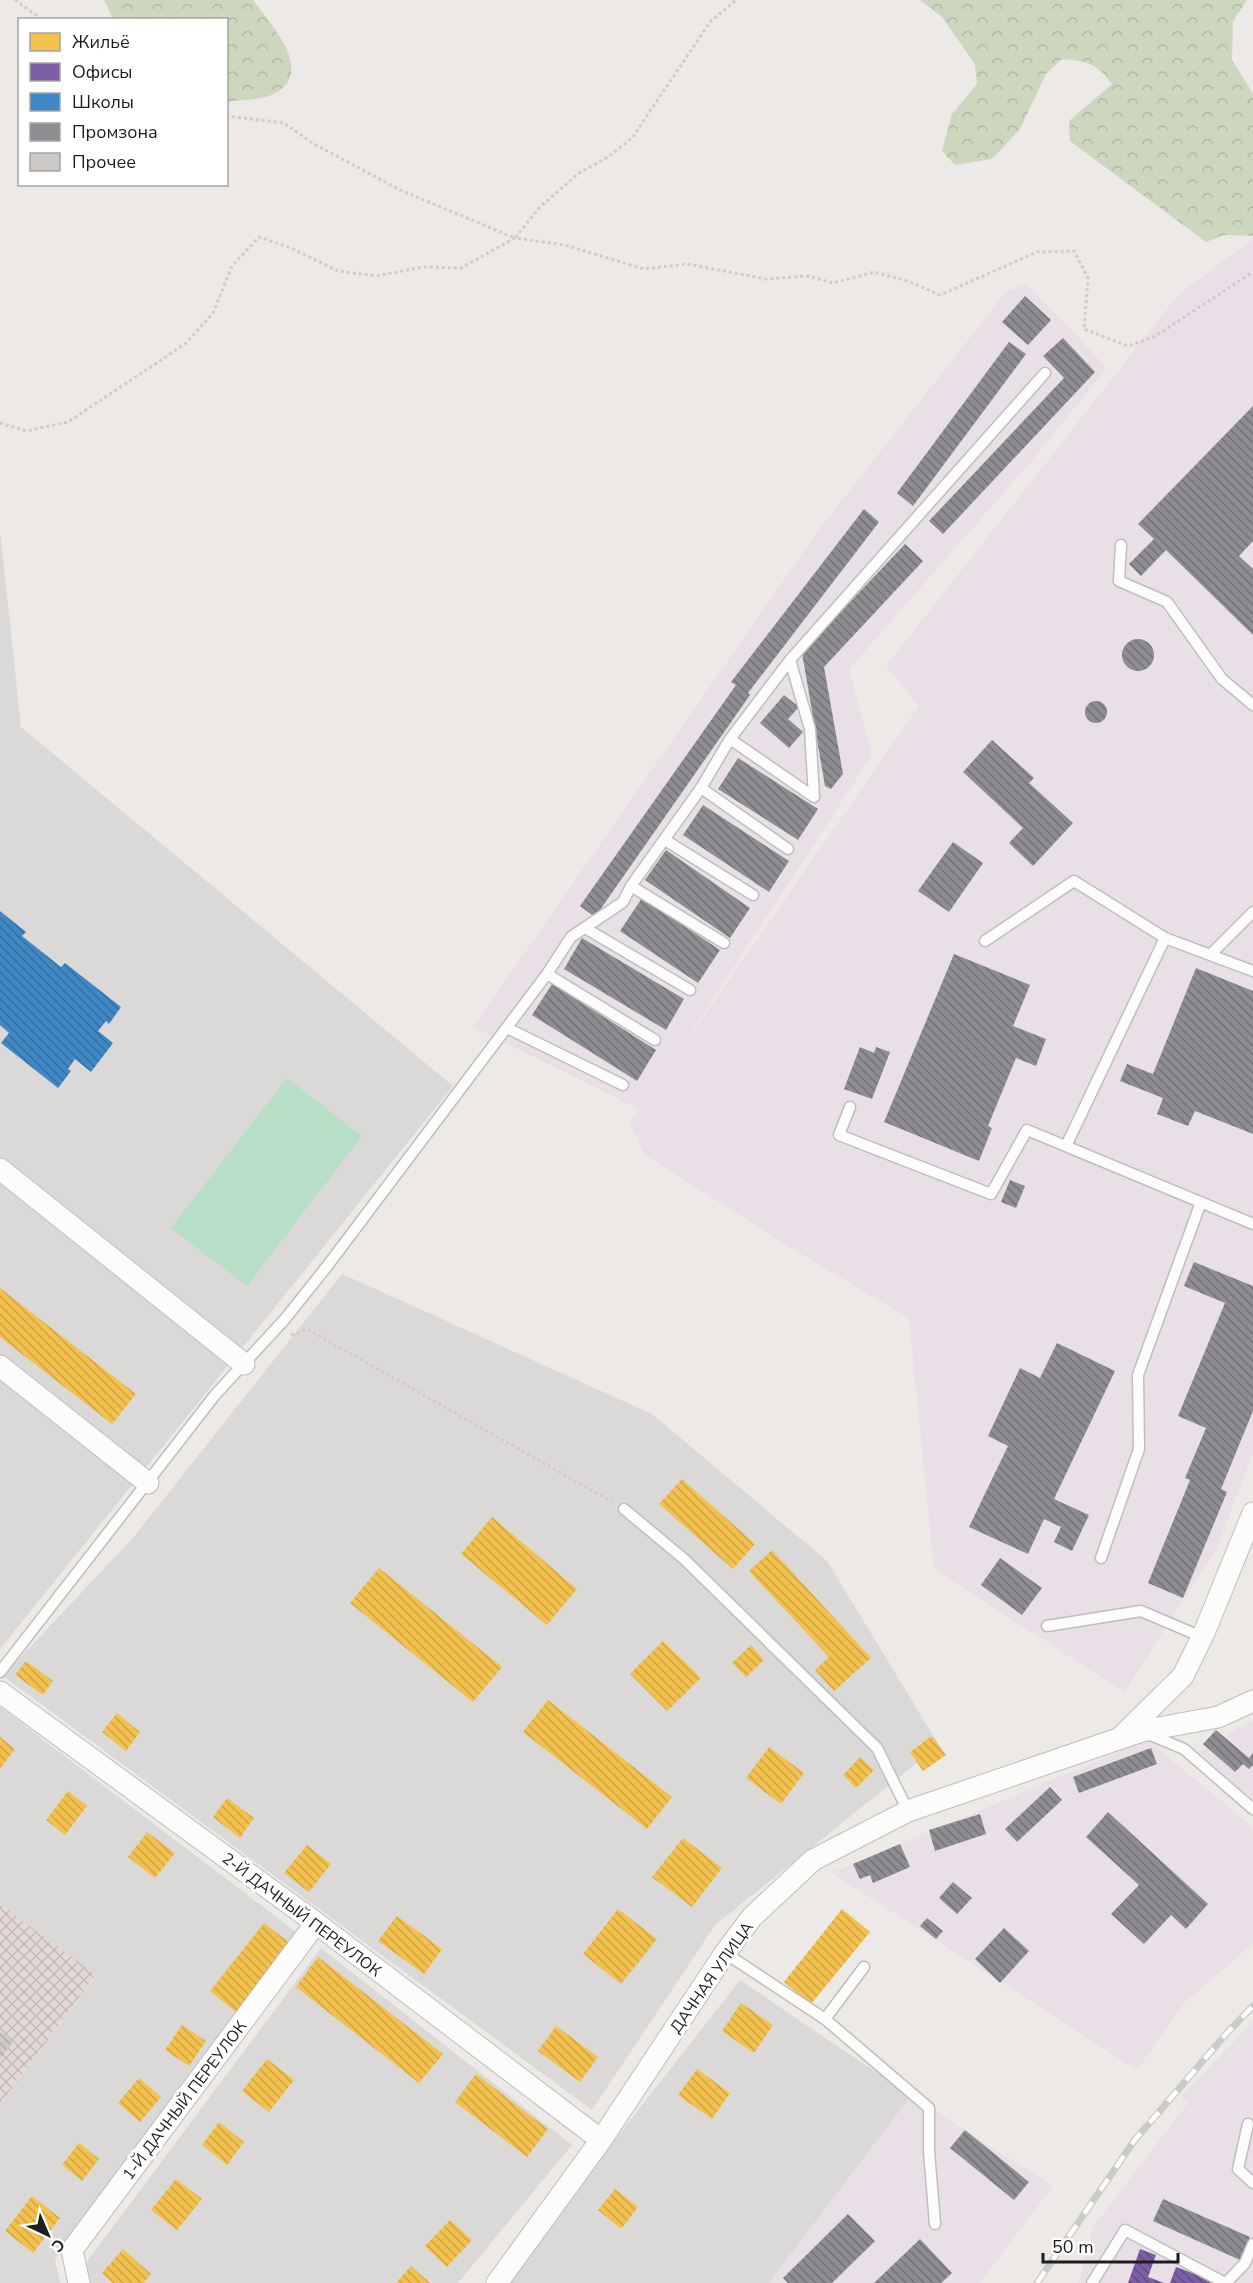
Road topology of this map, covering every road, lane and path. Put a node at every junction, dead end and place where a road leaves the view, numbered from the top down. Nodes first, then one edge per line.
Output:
1 (15, 0) edge
2 (736, 0) edge
3 (40, 18) edge
4 (228, 116) edge
5 (515, 238) junction
6 (1253, 272) edge
7 (1045, 373) dead end
8 (0, 423) edge
9 (1121, 545) dead end
10 (790, 660) junction
11 (1253, 705) edge
12 (730, 738) junction
13 (701, 788) junction
14 (665, 840) junction
15 (788, 849) dead end
16 (631, 886) junction
17 (753, 895) dead end
18 (1253, 912) edge
19 (585, 928) junction
20 (1165, 938) junction
21 (985, 940) dead end
22 (724, 943) dead end
23 (1210, 955) junction
24 (1253, 970) edge
25 (547, 974) junction
26 (690, 990) dead end
27 (507, 1028) junction
28 (655, 1040) dead end
29 (623, 1085) dead end
30 (850, 1107) dead end
31 (1066, 1146) junction
32 (0, 1169) edge
33 (1201, 1202) junction
34 (1253, 1224) edge
35 (288, 1336) dead end
36 (244, 1364) junction
37 (0, 1366) edge
38 (148, 1483) junction
39 (624, 1509) joint
40 (1253, 1513) edge
41 (1101, 1558) dead end
42 (1047, 1626) dead end
43 (1202, 1637) junction
44 (0, 1672) edge
45 (0, 1692) edge
46 (1253, 1701) edge
47 (1142, 1731) junction
48 (1121, 1738) junction
49 (1253, 1809) edge
50 (908, 1811) junction
51 (315, 1923) junction
52 (725, 1953) junction
53 (864, 1967) dead end
54 (825, 2019) junction
55 (1248, 2124) dead end
56 (601, 2140) junction
57 (1253, 2183) edge
58 (935, 2224) dead end
59 (1253, 2244) edge
60 (79, 2283) edge
61 (498, 2283) edge
62 (1092, 2283) edge
63 (1226, 2283) edge

1 - 3 path
2 - 5 path
4 - 5 path
5 - 6 path
5 - 8 path
7 - 10 lane
9 - 11 lane
10 - 12 lane
10 - 12 lane
12 - 13 lane
13 - 14 lane
13 - 15 lane
14 - 16 lane
14 - 17 lane
16 - 19 lane
16 - 22 lane
18 - 23 lane
19 - 25 lane
19 - 26 lane
20 - 21 lane
20 - 23 lane
20 - 31 lane
23 - 24 lane
25 - 27 lane
25 - 28 lane
27 - 29 lane
27 - 36 lane
30 - 31 lane
31 - 33 lane
32 - 36 street
33 - 34 lane
33 - 41 lane
35 - 39 path
36 - 38 lane
37 - 38 street
38 - 44 lane
39 - 50 lane
40 - 43 street
42 - 43 lane
43 - 48 street
45 - 51 street, 2-Й ДАЧНЫЙ ПЕРЕУЛОК
46 - 47 street, ДАЧНАЯ УЛИЦА
47 - 48 street, ДАЧНАЯ УЛИЦА
47 - 49 lane
48 - 50 street, ДАЧНАЯ УЛИЦА
50 - 52 street, ДАЧНАЯ УЛИЦА
51 - 56 street, 2-Й ДАЧНЫЙ ПЕРЕУЛОК
51 - 60 street, 1-Й ДАЧНЫЙ ПЕРЕУЛОК
52 - 54 lane
52 - 56 street, ДАЧНАЯ УЛИЦА
53 - 54 lane
54 - 58 lane
55 - 57 lane
56 - 61 street, ДАЧНАЯ УЛИЦА
59 - 63 lane
62 - 63 lane

